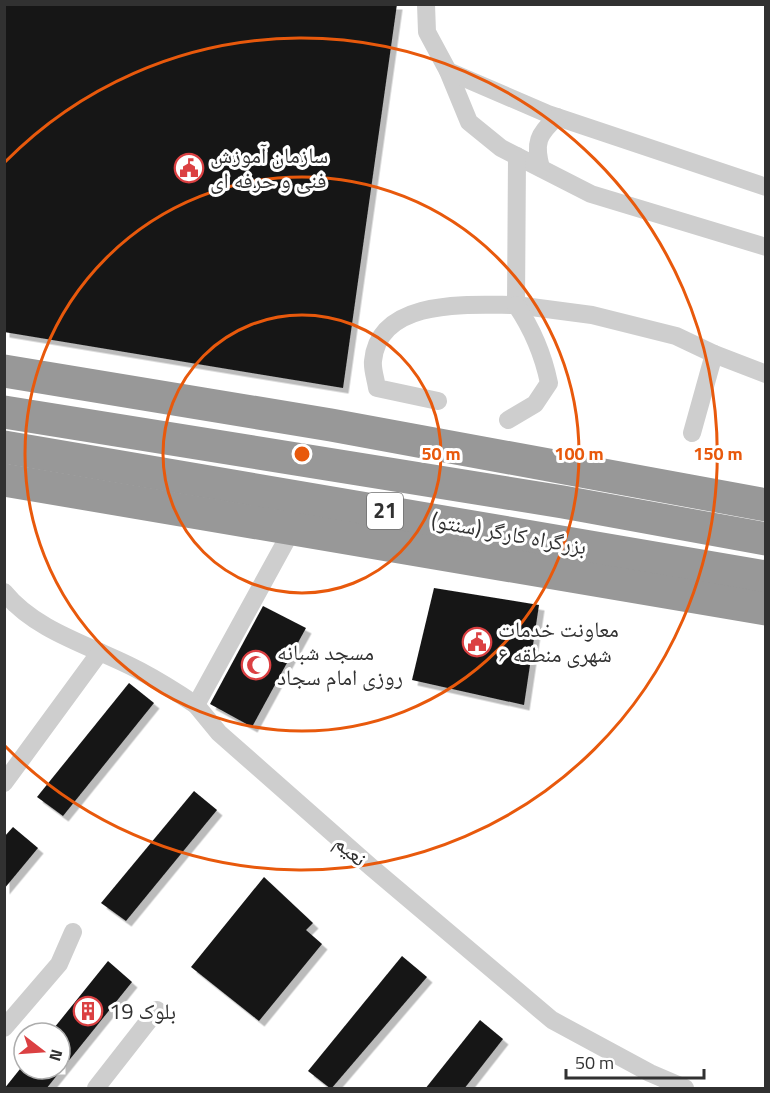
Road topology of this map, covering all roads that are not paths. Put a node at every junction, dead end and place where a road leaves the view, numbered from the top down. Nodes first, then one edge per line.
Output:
1 (426, 4) edge
2 (448, 71) junction
3 (557, 117) junction
4 (517, 156) junction
5 (541, 168) junction
6 (765, 187) edge
7 (765, 247) edge
8 (516, 305) junction
9 (714, 354) junction
10 (4, 371) edge
11 (765, 374) edge
12 (438, 401) dead end
13 (4, 412) edge
14 (508, 420) dead end
15 (692, 433) dead end
16 (4, 447) edge
17 (4, 480) edge
18 (765, 505) edge
19 (292, 530) junction
20 (765, 540) edge
21 (765, 577) edge
22 (4, 592) edge
23 (765, 609) edge
24 (100, 651) junction
25 (196, 705) junction
26 (4, 783) edge
27 (73, 932) dead end
28 (157, 1010) dead end
29 (4, 1028) edge
30 (96, 1089) edge
31 (685, 1089) edge

1 - 2 street
2 - 3 street
2 - 4 street
3 - 5 street
3 - 6 street
4 - 5 street
4 - 8 street
5 - 7 street
8 - 9 street
8 - 12 street
8 - 14 street
9 - 11 street
9 - 15 street
10 - 18 highway
13 - 20 highway, بزرگراه کارگر (سنتو) / 21
16 - 21 highway, بزرگراه کارگر (سنتو) / 21
17 - 19 highway
19 - 23 highway
19 - 25 street
22 - 24 street, نعیم
24 - 25 street, نعیم
24 - 26 street
25 - 31 street, نعیم
27 - 29 street
28 - 30 street

